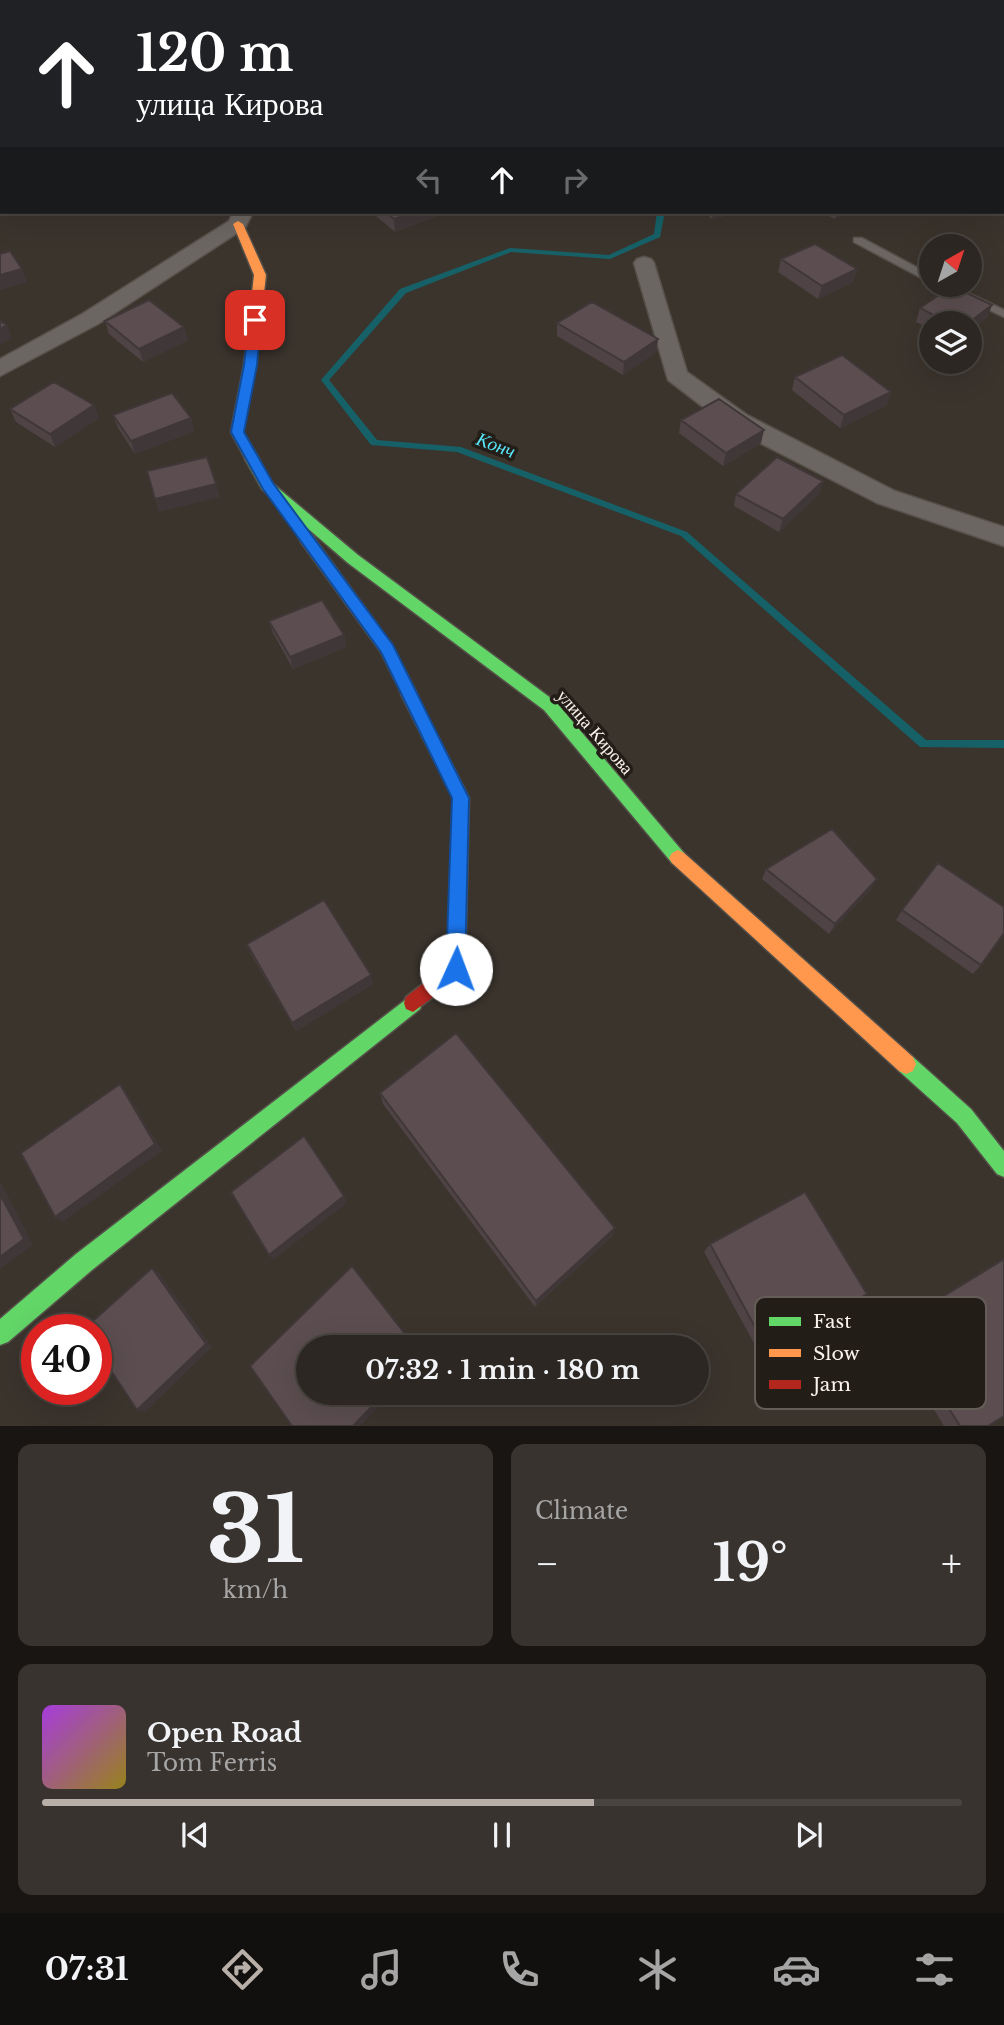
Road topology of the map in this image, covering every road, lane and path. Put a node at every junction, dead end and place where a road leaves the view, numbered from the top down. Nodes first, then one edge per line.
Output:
1 (240, 218) edge
2 (858, 240) dead end
3 (644, 263) dead end
4 (919, 273) edge
5 (969, 298) edge
6 (1004, 314) edge
7 (0, 369) edge
8 (267, 486) junction
9 (1004, 537) edge
10 (1004, 1167) edge
11 (0, 1334) edge

1 - 7 street
1 - 8 street, улица Кирова
2 - 4 lane
3 - 9 street
5 - 6 lane
8 - 10 street, улица Кирова
8 - 11 street

